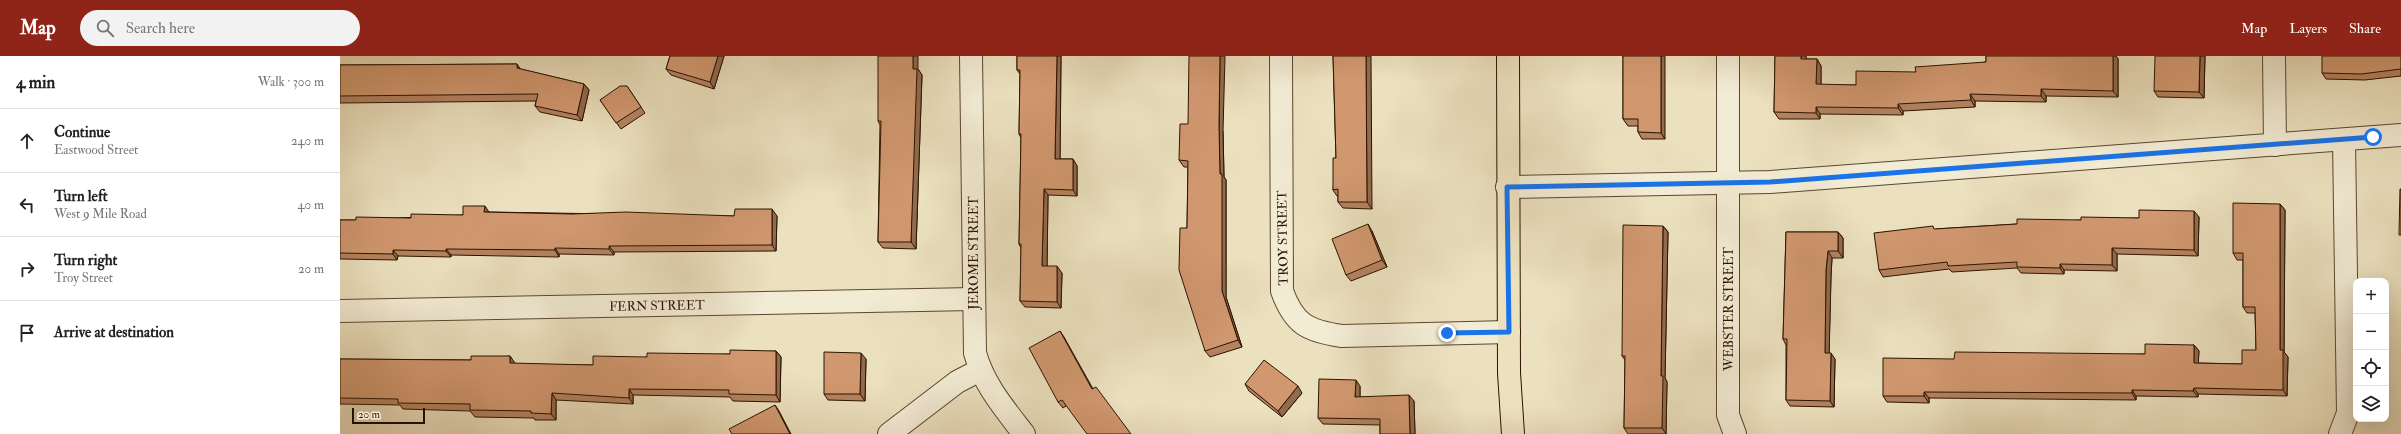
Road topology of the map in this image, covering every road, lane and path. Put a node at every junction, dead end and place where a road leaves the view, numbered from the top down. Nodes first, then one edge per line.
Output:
1 (971, 56) edge
2 (1281, 56) edge
3 (1508, 56) edge
4 (1728, 56) edge
5 (2274, 56) edge
6 (2401, 135) edge
7 (2344, 140) junction
8 (2275, 145) junction
9 (1728, 182) junction
10 (1507, 187) junction
11 (973, 299) junction
12 (340, 311) edge
13 (1509, 332) junction
14 (980, 370) junction
15 (889, 434) edge
16 (1024, 434) edge
17 (1513, 434) edge
18 (1735, 434) edge
19 (2340, 434) edge

1 - 11 street, JEROME STREET
2 - 13 street, TROY STREET
3 - 10 main road
4 - 9 street, WEBSTER STREET
5 - 8 street
6 - 7 street
7 - 8 street
7 - 19 street
8 - 9 street
9 - 10 street
9 - 18 street, WEBSTER STREET
10 - 13 main road
11 - 12 street, FERN STREET
11 - 14 street, JEROME STREET
13 - 17 main road
14 - 15 street
14 - 16 street, JEROME STREET

